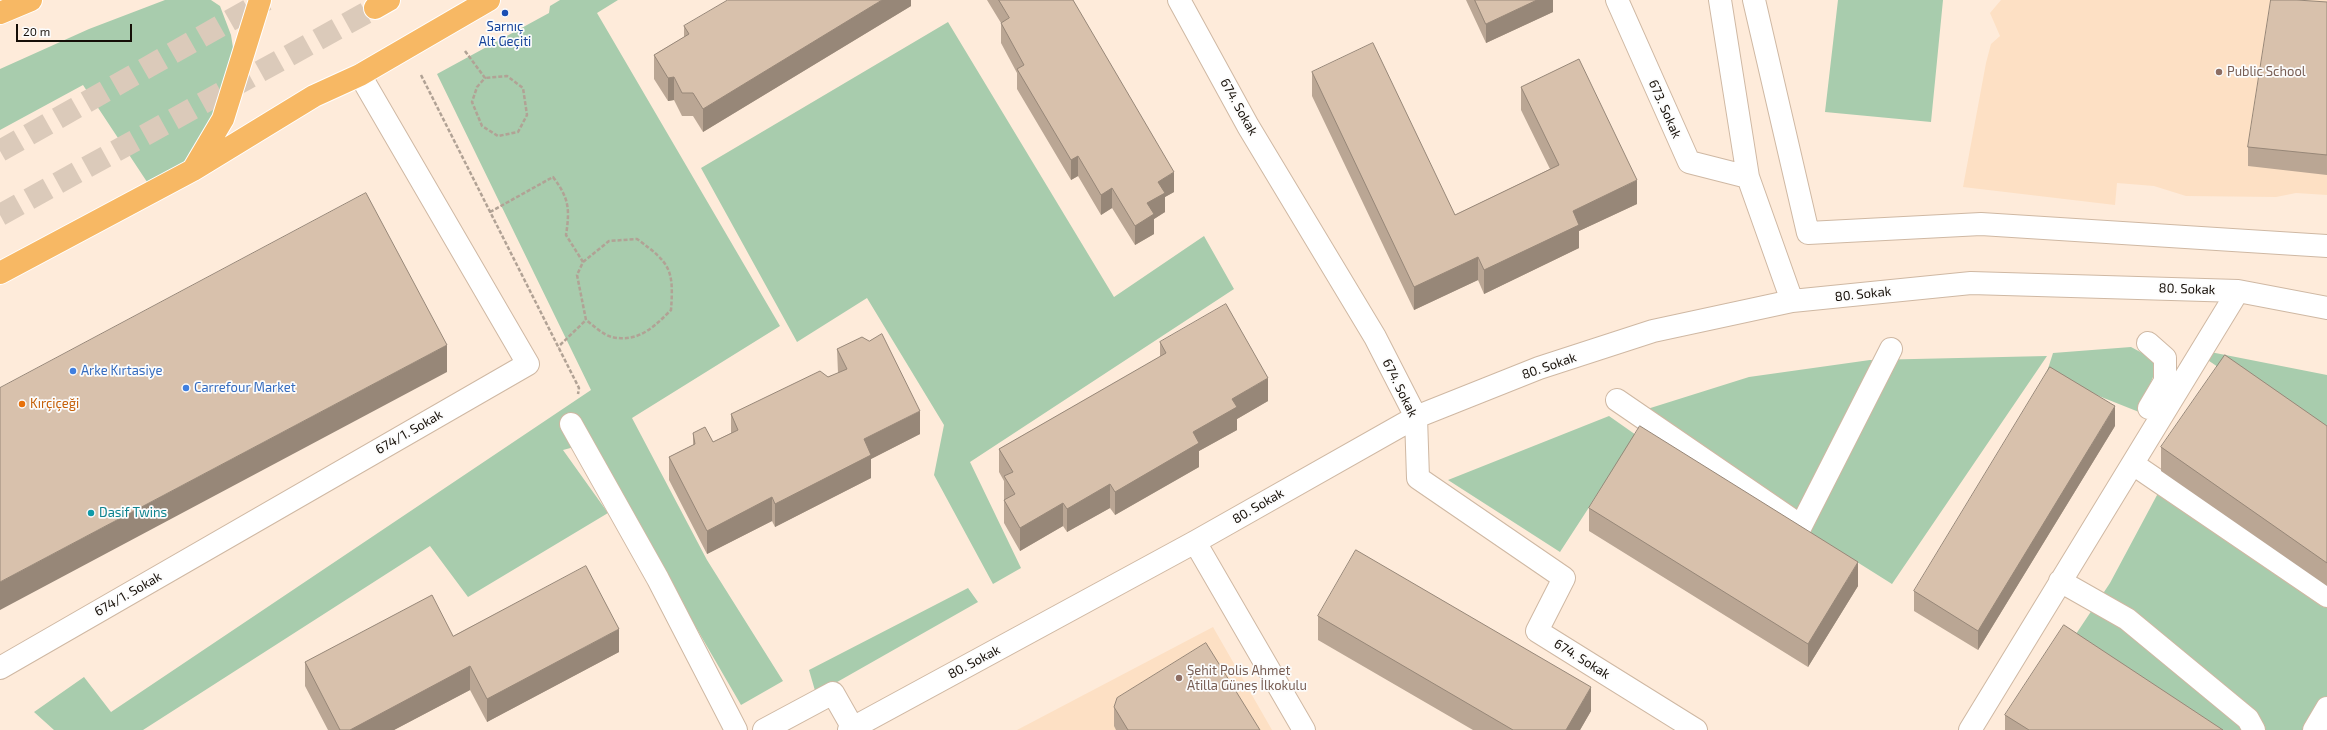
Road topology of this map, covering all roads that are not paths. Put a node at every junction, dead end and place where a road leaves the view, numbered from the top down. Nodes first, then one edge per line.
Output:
1 (31, 0) edge
2 (260, 0) edge
3 (489, 0) edge
4 (1180, 0) edge
5 (1617, 0) edge
6 (1720, 0) edge
7 (1754, 0) edge
8 (0, 13) edge
9 (360, 75) junction
10 (193, 170) junction
11 (1748, 177) junction
12 (2327, 246) edge
13 (0, 273) edge
14 (2238, 291) junction
15 (1792, 301) junction
16 (2327, 308) edge
17 (2148, 343) dead end
18 (1891, 349) dead end
19 (1617, 400) dead end
20 (1416, 417) junction
21 (571, 424) road end
22 (2133, 464) junction
23 (1195, 542) junction
24 (2060, 581) junction
25 (2327, 596) edge
26 (0, 668) edge
27 (2327, 708) edge
28 (852, 729) edge
29 (736, 730) edge
30 (764, 730) edge
31 (1304, 730) edge
32 (1696, 730) edge
33 (1960, 730) edge
34 (1970, 730) edge
35 (2254, 730) edge
36 (2314, 730) edge

1 - 8 highway
2 - 10 highway
3 - 9 highway
4 - 20 street, 674. Sokak
5 - 11 street, 673. Sokak
6 - 11 street
7 - 12 street
9 - 10 highway
9 - 26 street, 674/1. Sokak
10 - 13 highway
11 - 15 street
14 - 15 street, 80. Sokak
14 - 16 street, 80. Sokak
14 - 22 street
15 - 20 street, 80. Sokak
17 - 33 street
18 - 19 street
20 - 23 street, 80. Sokak
20 - 32 street, 674. Sokak
21 - 29 street
22 - 24 street
22 - 25 street
23 - 28 street, 80. Sokak
23 - 31 street
24 - 34 street
24 - 35 street
27 - 36 street
28 - 30 street

